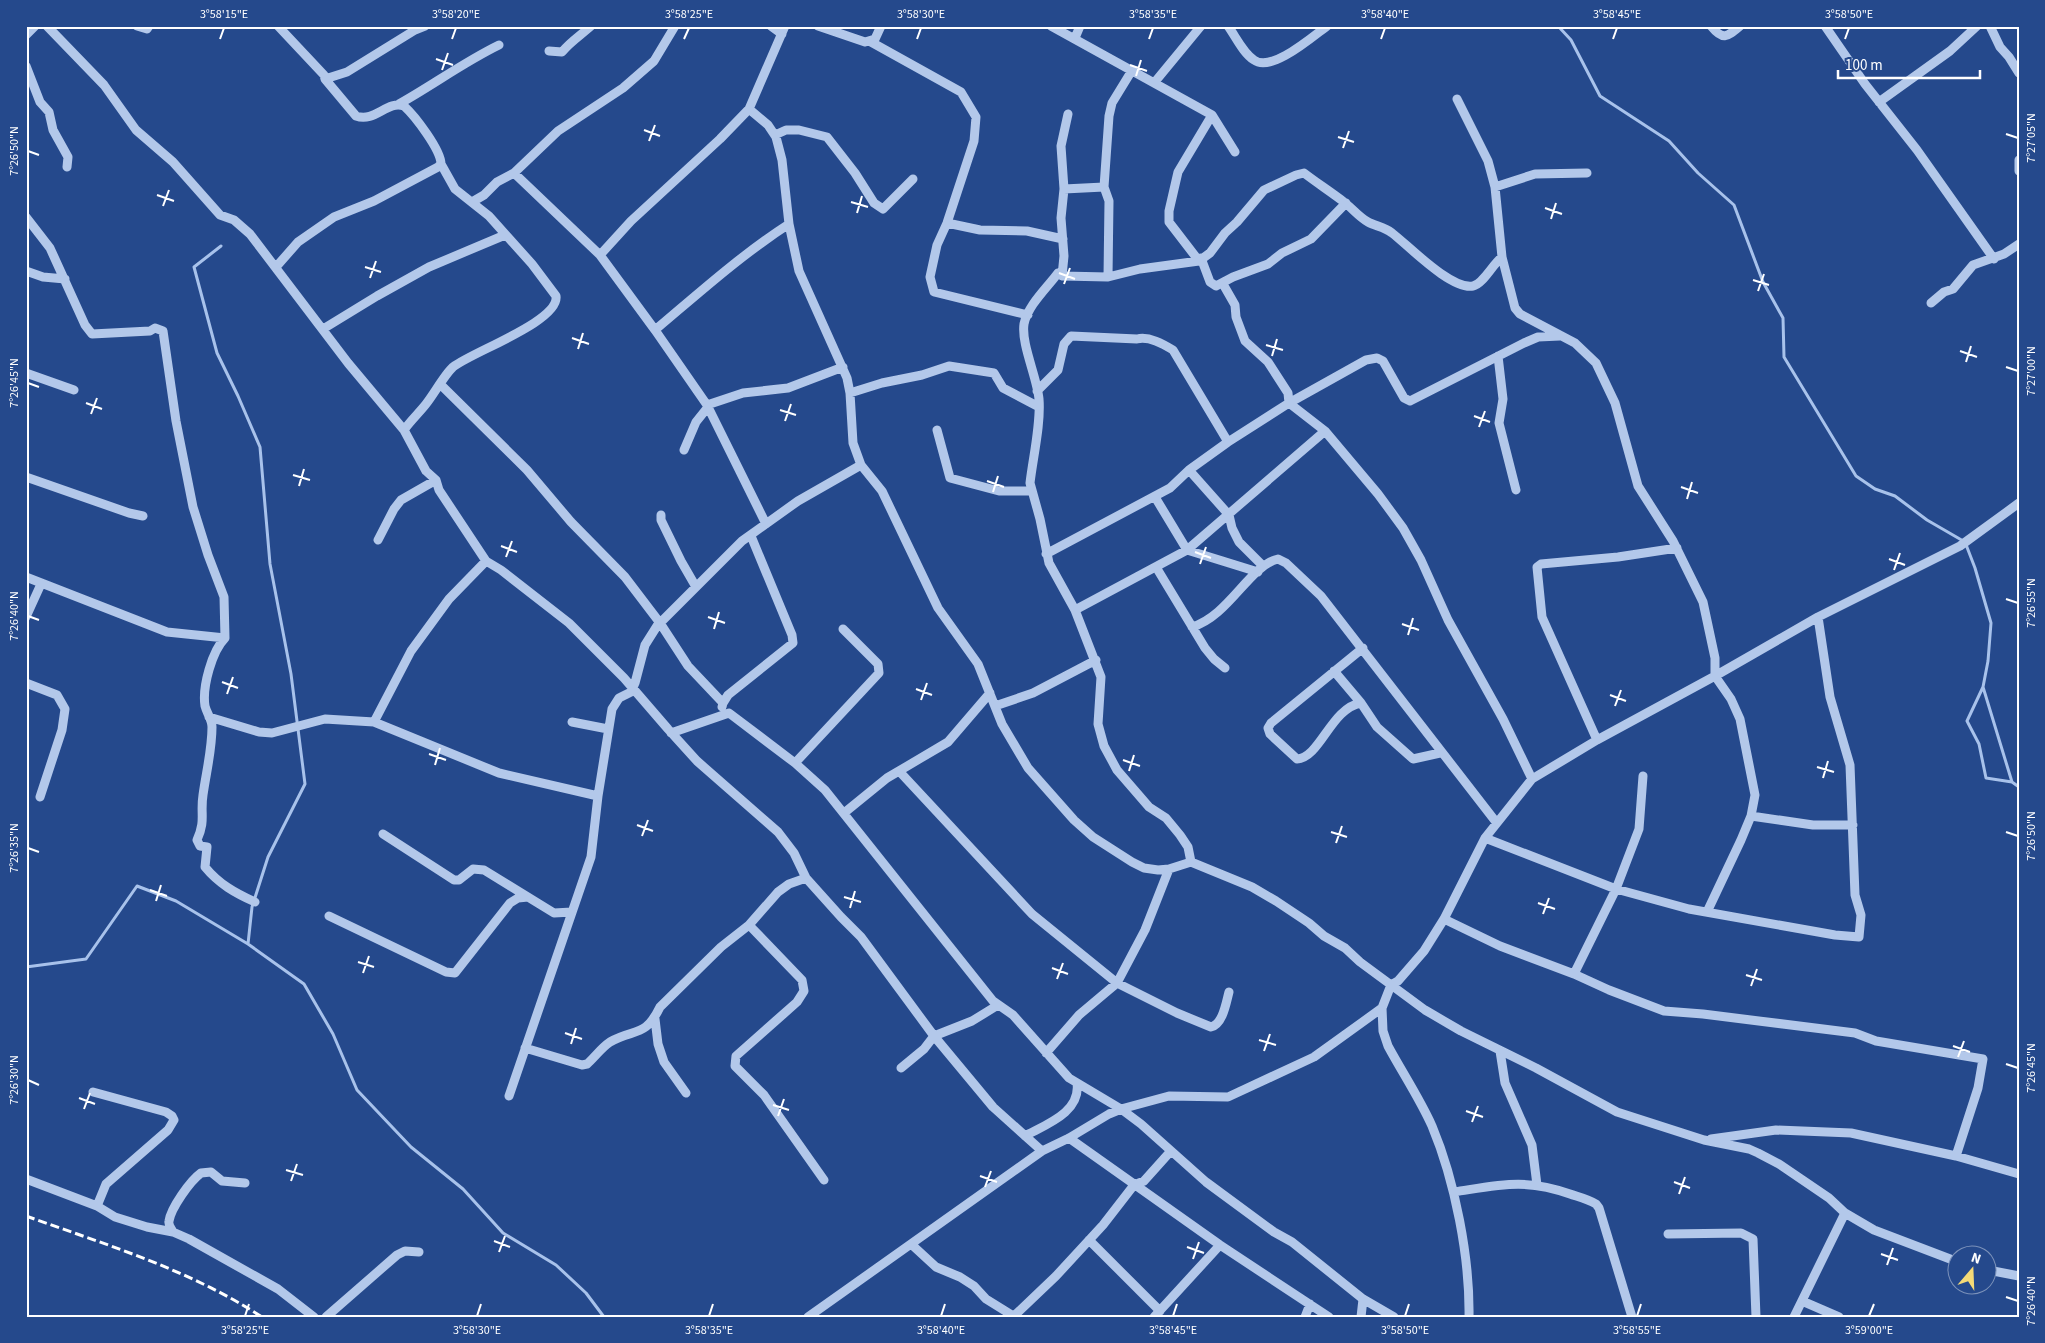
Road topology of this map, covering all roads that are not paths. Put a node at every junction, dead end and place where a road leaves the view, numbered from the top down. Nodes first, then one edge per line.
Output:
1 (35, 26) edge
2 (47, 26) edge
3 (137, 26) edge
4 (150, 26) edge
5 (278, 26) edge
6 (591, 26) edge
7 (675, 26) edge
8 (771, 26) edge
9 (818, 26) edge
10 (881, 26) edge
11 (1051, 26) edge
12 (1080, 26) edge
13 (1201, 26) edge
14 (1228, 26) edge
15 (1327, 26) edge
16 (1711, 26) edge
17 (1740, 26) edge
18 (1825, 26) edge
19 (1977, 26) edge
20 (1990, 26) edge
21 (423, 27) edge
22 (783, 30) edge
23 (26, 35) edge
24 (1075, 38) junction
25 (871, 42) junction
26 (498, 45) dead end
27 (549, 51) dead end
28 (26, 66) edge
29 (1132, 72) junction
30 (2019, 73) edge
31 (325, 79) junction
32 (1154, 83) junction
33 (1457, 99) dead end
34 (1879, 102) junction
35 (399, 104) junction
36 (749, 109) junction
37 (1068, 114) dead end
38 (1212, 115) junction
39 (775, 135) junction
40 (1235, 152) dead end
41 (2019, 160) edge
42 (441, 164) junction
43 (67, 167) dead end
44 (2019, 171) edge
45 (514, 173) junction
46 (1587, 173) dead end
47 (913, 179) dead end
48 (1104, 187) junction
49 (1495, 187) junction
50 (1064, 188) junction
51 (472, 202) junction
52 (1346, 203) junction
53 (26, 217) edge
54 (789, 224) junction
55 (947, 224) junction
56 (505, 235) junction
57 (1063, 239) junction
58 (2019, 244) edge
59 (600, 255) junction
60 (1502, 257) junction
61 (1994, 259) junction
62 (1200, 260) junction
63 (276, 267) junction
64 (26, 271) edge
65 (1062, 276) junction
66 (1108, 277) junction
67 (65, 279) junction
68 (1223, 284) junction
69 (1931, 303) dead end
70 (1028, 314) junction
71 (323, 329) junction
72 (656, 330) junction
73 (1560, 336) junction
74 (1498, 356) junction
75 (843, 367) junction
76 (26, 373) edge
77 (440, 385) junction
78 (74, 390) dead end
79 (1037, 391) junction
80 (850, 393) junction
81 (1289, 403) junction
82 (708, 406) junction
83 (1039, 407) junction
84 (404, 430) junction
85 (937, 430) dead end
86 (1325, 431) junction
87 (1228, 442) junction
88 (684, 450) dead end
89 (861, 465) junction
90 (1189, 470) junction
91 (26, 477) edge
92 (436, 480) junction
93 (1516, 490) dead end
94 (1031, 491) junction
95 (1155, 497) junction
96 (2019, 503) edge
97 (661, 515) dead end
98 (1229, 515) junction
99 (143, 516) dead end
100 (766, 524) junction
101 (751, 536) junction
102 (378, 540) dead end
103 (1677, 548) junction
104 (1187, 550) junction
105 (1046, 554) junction
106 (486, 561) junction
107 (1156, 567) junction
108 (1261, 569) junction
109 (26, 577) edge
110 (42, 584) junction
111 (696, 587) junction
112 (1075, 610) junction
113 (26, 617) edge
114 (1818, 617) junction
115 (660, 623) junction
116 (1192, 627) junction
117 (843, 629) dead end
118 (225, 638) junction
119 (1363, 648) junction
120 (1096, 660) junction
121 (1225, 668) dead end
122 (1334, 671) junction
123 (1715, 676) junction
124 (26, 683) edge
125 (633, 687) junction
126 (990, 693) junction
127 (723, 702) junction
128 (1361, 703) junction
129 (995, 706) junction
130 (729, 712) junction
131 (209, 716) junction
132 (374, 722) junction
133 (572, 722) dead end
134 (608, 729) junction
135 (671, 733) junction
136 (1597, 740) junction
137 (1440, 752) junction
138 (795, 763) junction
139 (899, 771) junction
140 (1643, 776) dead end
141 (1532, 779) junction
142 (598, 796) junction
143 (40, 797) dead end
144 (844, 813) junction
145 (1751, 816) junction
146 (1496, 822) junction
147 (1853, 825) junction
148 (383, 834) dead end
149 (1485, 838) junction
150 (1191, 862) junction
151 (1169, 869) junction
152 (806, 878) junction
153 (1616, 889) junction
154 (528, 897) junction
155 (255, 902) dead end
156 (572, 912) junction
157 (1707, 912) junction
158 (330, 916) dead end
159 (1444, 919) junction
160 (749, 925) junction
161 (1574, 974) junction
162 (1117, 983) junction
163 (1391, 986) junction
164 (1229, 992) dead end
165 (998, 1005) junction
166 (1382, 1008) junction
167 (655, 1019) junction
168 (934, 1036) junction
169 (525, 1048) junction
170 (1500, 1050) junction
171 (1046, 1053) junction
172 (901, 1068) dead end
173 (1078, 1083) junction
174 (93, 1092) dead end
175 (686, 1093) dead end
176 (508, 1096) dead end
177 (1121, 1109) junction
178 (1026, 1136) junction
179 (1069, 1138) junction
180 (1704, 1140) junction
181 (1042, 1151) junction
182 (1170, 1152) junction
183 (1956, 1156) junction
184 (2019, 1174) edge
185 (26, 1179) edge
186 (824, 1180) dead end
187 (245, 1183) dead end
188 (1537, 1184) junction
189 (1134, 1185) junction
190 (1454, 1192) junction
191 (98, 1206) junction
192 (1844, 1213) junction
193 (173, 1232) junction
194 (1668, 1234) dead end
195 (1089, 1240) junction
196 (911, 1244) junction
197 (1220, 1245) junction
198 (419, 1252) dead end
199 (1948, 1258) edge
200 (1998, 1272) edge
201 (2019, 1276) edge
202 (1363, 1300) junction
203 (1802, 1301) junction
204 (1310, 1304) junction
205 (1157, 1314) edge
206 (1015, 1316) edge
207 (314, 1317) edge
208 (326, 1317) edge
209 (808, 1317) edge
210 (1305, 1317) edge
211 (1329, 1317) edge
212 (1361, 1317) edge
213 (1394, 1317) edge
214 (1469, 1317) edge
215 (1632, 1317) edge
216 (1756, 1317) edge
217 (1794, 1317) edge
218 (1839, 1317) edge

1 - 23 street
2 - 63 street
3 - 4 street
5 - 31 street
6 - 27 street
7 - 45 street
8 - 22 street
9 - 25 street
10 - 25 street
11 - 24 street
12 - 24 street
13 - 32 street
14 - 15 street
16 - 17 street
18 - 34 street
19 - 34 street
20 - 30 street
21 - 31 street
22 - 36 street
24 - 29 street
25 - 55 street
26 - 35 street
28 - 43 street
29 - 32 street
29 - 48 street
31 - 35 street
32 - 38 street
33 - 49 street
34 - 61 street
35 - 42 street
36 - 39 street
36 - 59 street
37 - 50 street
38 - 40 street
38 - 62 street
39 - 47 street
39 - 54 street
41 - 44 street
42 - 51 street
42 - 63 street
45 - 51 street
45 - 59 street
46 - 49 street
48 - 50 street
48 - 66 street
49 - 60 street
50 - 57 street
51 - 56 street
52 - 60 street
52 - 62 street
52 - 68 street
53 - 67 street
54 - 72 street
54 - 75 street
55 - 57 street
55 - 70 street
56 - 71 street
56 - 77 street
57 - 65 street
58 - 61 street
59 - 72 street
60 - 73 street
61 - 69 street
62 - 66 street
62 - 68 street
63 - 71 street
64 - 67 street
65 - 66 street
65 - 70 street
67 - 118 street
68 - 81 street
70 - 79 street
71 - 84 street
72 - 82 street
73 - 74 street
73 - 103 street
74 - 81 street
74 - 93 street
75 - 80 street
75 - 82 street
76 - 78 street
77 - 84 street
77 - 115 street
79 - 83 street
79 - 87 street
80 - 83 street
80 - 89 street
81 - 86 street
81 - 87 street
82 - 88 street
82 - 100 street
83 - 94 street
84 - 92 street
85 - 94 street
86 - 98 street
86 - 141 street
87 - 90 street
89 - 100 street
89 - 126 street
90 - 95 street
90 - 98 street
91 - 99 street
92 - 102 street
92 - 106 street
94 - 105 street
95 - 104 street
95 - 105 street
96 - 114 street
97 - 111 street
98 - 104 street
98 - 108 street
100 - 101 street
101 - 111 street
101 - 127 street
103 - 123 street
103 - 136 street
104 - 107 street
104 - 108 street
105 - 112 street
106 - 125 street
106 - 132 street
107 - 112 street
107 - 116 street
108 - 116 street
108 - 119 street
109 - 110 street
110 - 113 street
110 - 118 street
111 - 115 street
112 - 120 street
114 - 123 street
114 - 147 street
115 - 125 street
115 - 127 street
116 - 121 street
117 - 138 street
118 - 131 street
119 - 122 street
119 - 137 street
120 - 129 street
120 - 150 street
122 - 128 street
122 - 128 street
123 - 136 street
123 - 145 street
124 - 143 street
125 - 134 street
125 - 135 street
126 - 129 street
126 - 139 street
127 - 130 street
128 - 137 street
129 - 151 street
130 - 135 street
130 - 138 street
131 - 132 street
131 - 155 street
132 - 142 street
133 - 134 street
134 - 142 street
135 - 152 street
136 - 141 street
137 - 146 street
138 - 144 street
139 - 144 street
139 - 162 street
140 - 153 street
141 - 146 street
142 - 156 street
144 - 165 street
145 - 147 street
145 - 157 street
146 - 149 street
147 - 157 street
148 - 154 street
149 - 153 street
149 - 159 street
150 - 151 street
150 - 163 street
151 - 162 street
152 - 160 street
152 - 168 street
153 - 157 street
153 - 161 street
154 - 156 street
154 - 158 street
156 - 169 street
159 - 161 street
159 - 163 street
160 - 167 street
160 - 186 street
161 - 183 street
162 - 164 street
162 - 171 street
163 - 166 street
163 - 170 street
165 - 168 street
165 - 171 street
166 - 177 street
166 - 190 street
167 - 169 street
167 - 175 street
168 - 172 street
168 - 178 street
169 - 176 street
170 - 180 street
170 - 188 street
171 - 173 street
173 - 177 street
173 - 178 street
174 - 191 street
177 - 179 street
177 - 182 street
178 - 181 street
179 - 181 street
179 - 189 street
180 - 183 street
180 - 192 street
181 - 196 street
182 - 189 street
182 - 202 street
183 - 184 street
185 - 191 street
187 - 193 street
188 - 190 street
188 - 215 street
189 - 195 street
189 - 197 street
190 - 214 street
191 - 193 street
192 - 199 street
192 - 203 street
193 - 207 street
194 - 216 street
195 - 205 street
195 - 206 street
196 - 206 street
196 - 209 street
197 - 204 street
197 - 205 street
198 - 208 street
200 - 201 street
202 - 212 street
202 - 213 street
203 - 217 street
203 - 218 street
204 - 210 street
204 - 211 street

